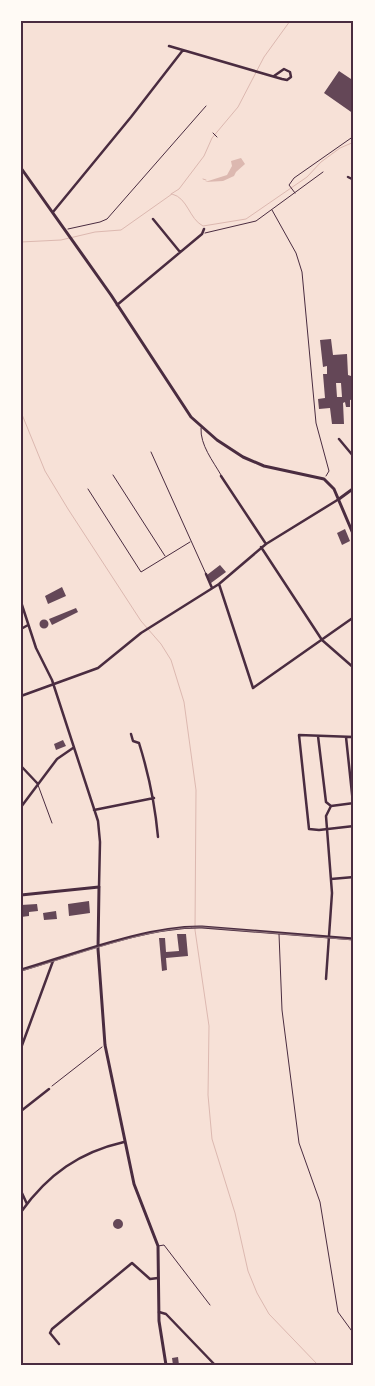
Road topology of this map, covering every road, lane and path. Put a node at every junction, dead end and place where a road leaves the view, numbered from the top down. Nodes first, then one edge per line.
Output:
1 (169, 46) dead end
2 (183, 50) junction
3 (274, 76) junction
4 (206, 106) dead end
5 (213, 133) dead end
6 (354, 136) edge
7 (217, 137) dead end
8 (21, 168) edge
9 (323, 172) dead end
10 (348, 177) dead end
11 (354, 180) edge
12 (295, 194) junction
13 (272, 210) junction
14 (53, 212) junction
15 (153, 219) dead end
16 (204, 229) dead end
17 (65, 230) junction
18 (202, 234) junction
19 (180, 252) junction
20 (117, 305) junction
21 (202, 428) junction
22 (339, 439) dead end
23 (151, 452) dead end
24 (354, 457) edge
25 (113, 475) dead end
26 (221, 476) joint
27 (324, 479) junction
28 (354, 488) edge
29 (88, 489) dead end
30 (339, 499) junction
31 (354, 536) edge
32 (190, 542) junction
33 (266, 544) junction
34 (262, 547) junction
35 (165, 556) junction
36 (206, 574) joint
37 (219, 584) junction
38 (212, 588) junction
39 (21, 602) edge
40 (354, 617) edge
41 (28, 625) junction
42 (21, 629) edge
43 (322, 640) junction
44 (354, 668) edge
45 (53, 684) junction
46 (21, 696) edge
47 (131, 734) dead end
48 (318, 736) junction
49 (346, 736) junction
50 (354, 737) edge
51 (73, 748) junction
52 (21, 766) edge
53 (38, 784) junction
54 (154, 798) junction
55 (353, 803) edge
56 (330, 806) junction
57 (21, 807) edge
58 (94, 810) junction
59 (52, 823) dead end
60 (354, 826) edge
61 (327, 829) junction
62 (158, 837) dead end
63 (354, 877) edge
64 (332, 879) junction
65 (99, 887) junction
66 (21, 895) edge
67 (279, 934) junction
68 (329, 937) junction
69 (354, 939) edge
70 (98, 947) junction
71 (53, 961) junction
72 (21, 970) edge
73 (326, 979) dead end
74 (105, 1045) junction
75 (21, 1048) edge
76 (49, 1089) joint
77 (21, 1111) edge
78 (124, 1142) junction
79 (21, 1191) edge
80 (27, 1204) junction
81 (21, 1212) edge
82 (158, 1246) junction
83 (158, 1278) junction
84 (210, 1305) dead end
85 (158, 1312) junction
86 (354, 1334) edge
87 (59, 1344) dead end
88 (166, 1365) edge
89 (215, 1365) edge

1 - 2 street
2 - 3 street
2 - 14 street
3 - 3 street
4 - 17 path
5 - 7 path
6 - 12 path
8 - 14 street
9 - 12 path
10 - 11 street
12 - 13 path
13 - 18 path
13 - 27 path
14 - 17 street
15 - 19 street
16 - 18 street
17 - 20 street
18 - 19 street
19 - 20 street
20 - 21 street
21 - 26 lane
21 - 27 street
22 - 24 street
23 - 32 lane
25 - 35 lane
26 - 33 street
27 - 30 street
28 - 30 street
29 - 35 lane
30 - 31 street
30 - 33 street
32 - 35 lane
32 - 36 lane
33 - 34 street
34 - 37 street
34 - 43 street
36 - 38 street
37 - 38 street
37 - 43 street
38 - 45 street
39 - 41 street
40 - 43 street
41 - 42 street
41 - 45 street
43 - 44 street
45 - 46 street
45 - 51 street
47 - 54 street
48 - 49 street
48 - 56 street
48 - 61 street
49 - 50 street
49 - 55 street
51 - 53 street
51 - 58 street
52 - 53 street
53 - 57 street
53 - 59 lane
54 - 58 street
54 - 62 street
55 - 56 street
56 - 61 street
58 - 65 street
60 - 61 street
61 - 64 street
63 - 64 street
64 - 68 street
65 - 66 street
65 - 70 street
67 - 68 street
67 - 70 street
67 - 86 lane
68 - 69 street
68 - 73 street
70 - 71 street
70 - 74 street
71 - 72 street
71 - 75 street
74 - 76 path
74 - 78 street
76 - 77 street
78 - 80 street
78 - 82 street
79 - 80 street
80 - 81 street
82 - 83 street
82 - 84 lane
83 - 85 street
83 - 87 street
85 - 88 street
85 - 89 street

